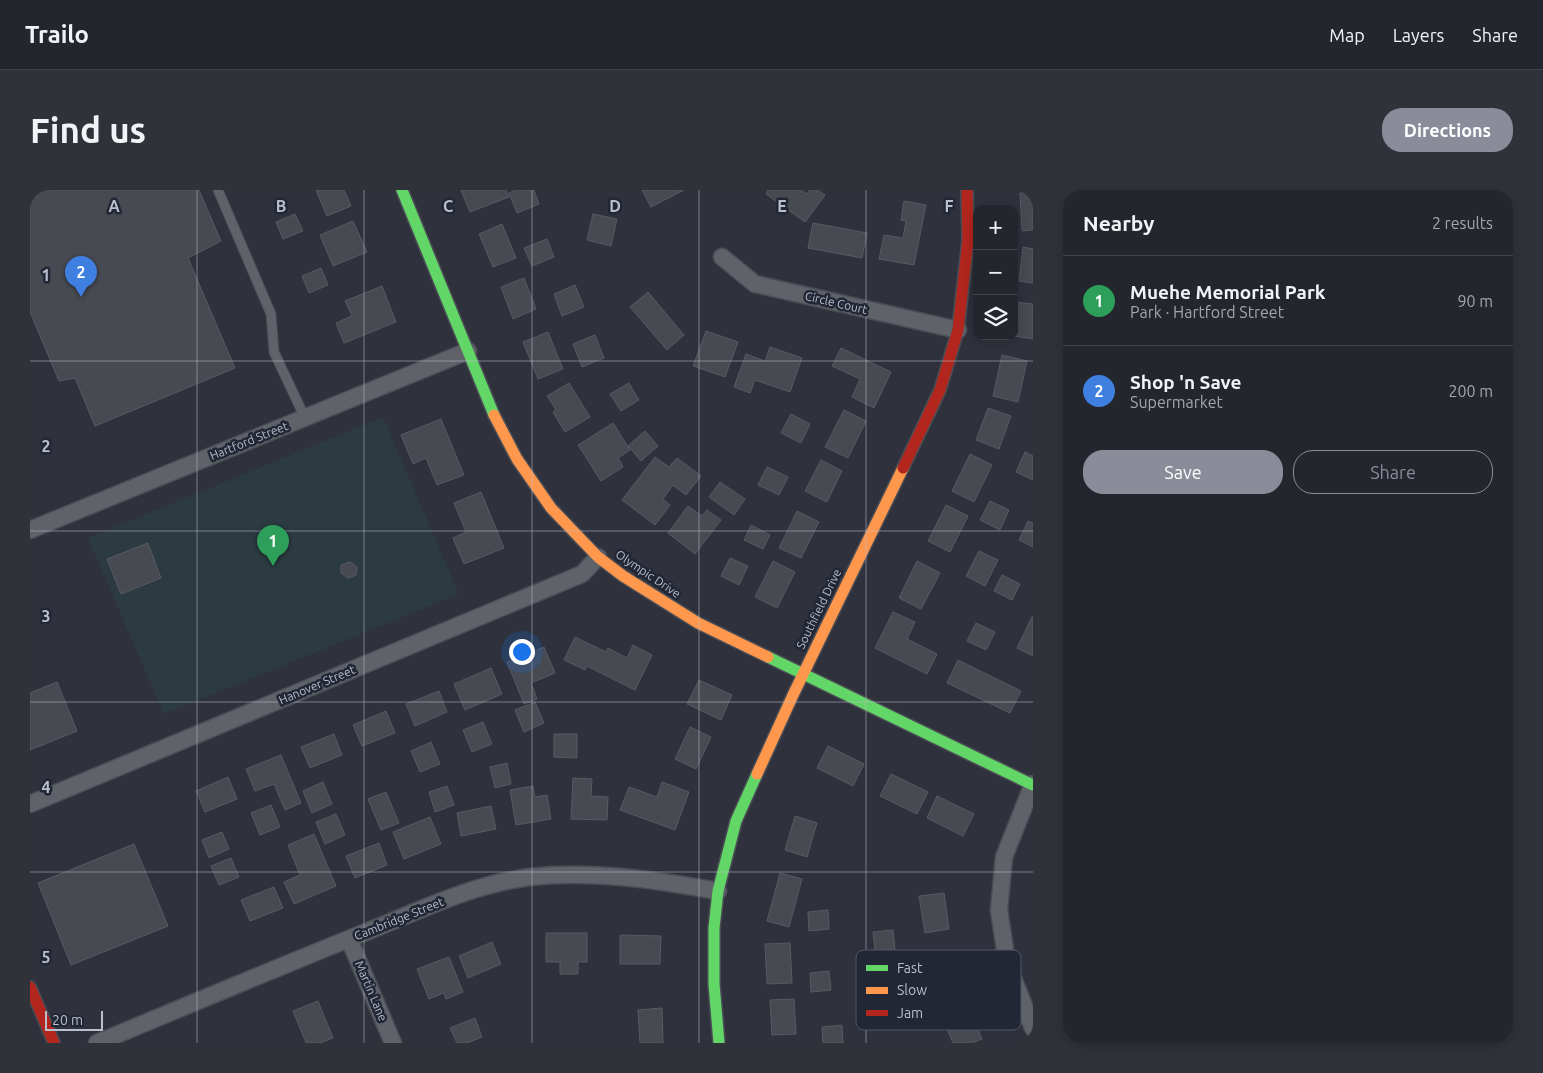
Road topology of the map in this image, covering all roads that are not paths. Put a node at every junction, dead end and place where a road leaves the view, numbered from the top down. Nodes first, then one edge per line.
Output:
1 (218, 190) edge
2 (402, 190) edge
3 (967, 190) edge
4 (722, 257) dead end
5 (958, 330) junction
6 (468, 351) junction
7 (304, 418) junction
8 (30, 530) edge
9 (598, 557) junction
10 (803, 674) junction
11 (1033, 784) edge
12 (30, 804) edge
13 (718, 891) junction
14 (349, 938) junction
15 (1005, 950) edge
16 (30, 987) edge
17 (1021, 998) edge
18 (1033, 1028) edge
19 (54, 1043) edge
20 (96, 1043) edge
21 (393, 1043) edge
22 (719, 1043) edge

1 - 7 lane
2 - 6 street, Olympic Drive
3 - 5 street, Southfield Drive
4 - 5 street, Circle Court
5 - 10 street, Southfield Drive
6 - 7 street, Hartford Street
6 - 9 street, Olympic Drive
7 - 8 street, Hartford Street
9 - 10 street, Olympic Drive
9 - 12 street, Hanover Street
10 - 11 street, Olympic Drive
10 - 13 street, Southfield Drive
11 - 15 street
13 - 14 street, Cambridge Street
13 - 22 street, Southfield Drive
14 - 20 street, Cambridge Street
14 - 21 street, Martin Lane
16 - 19 street
17 - 18 street

